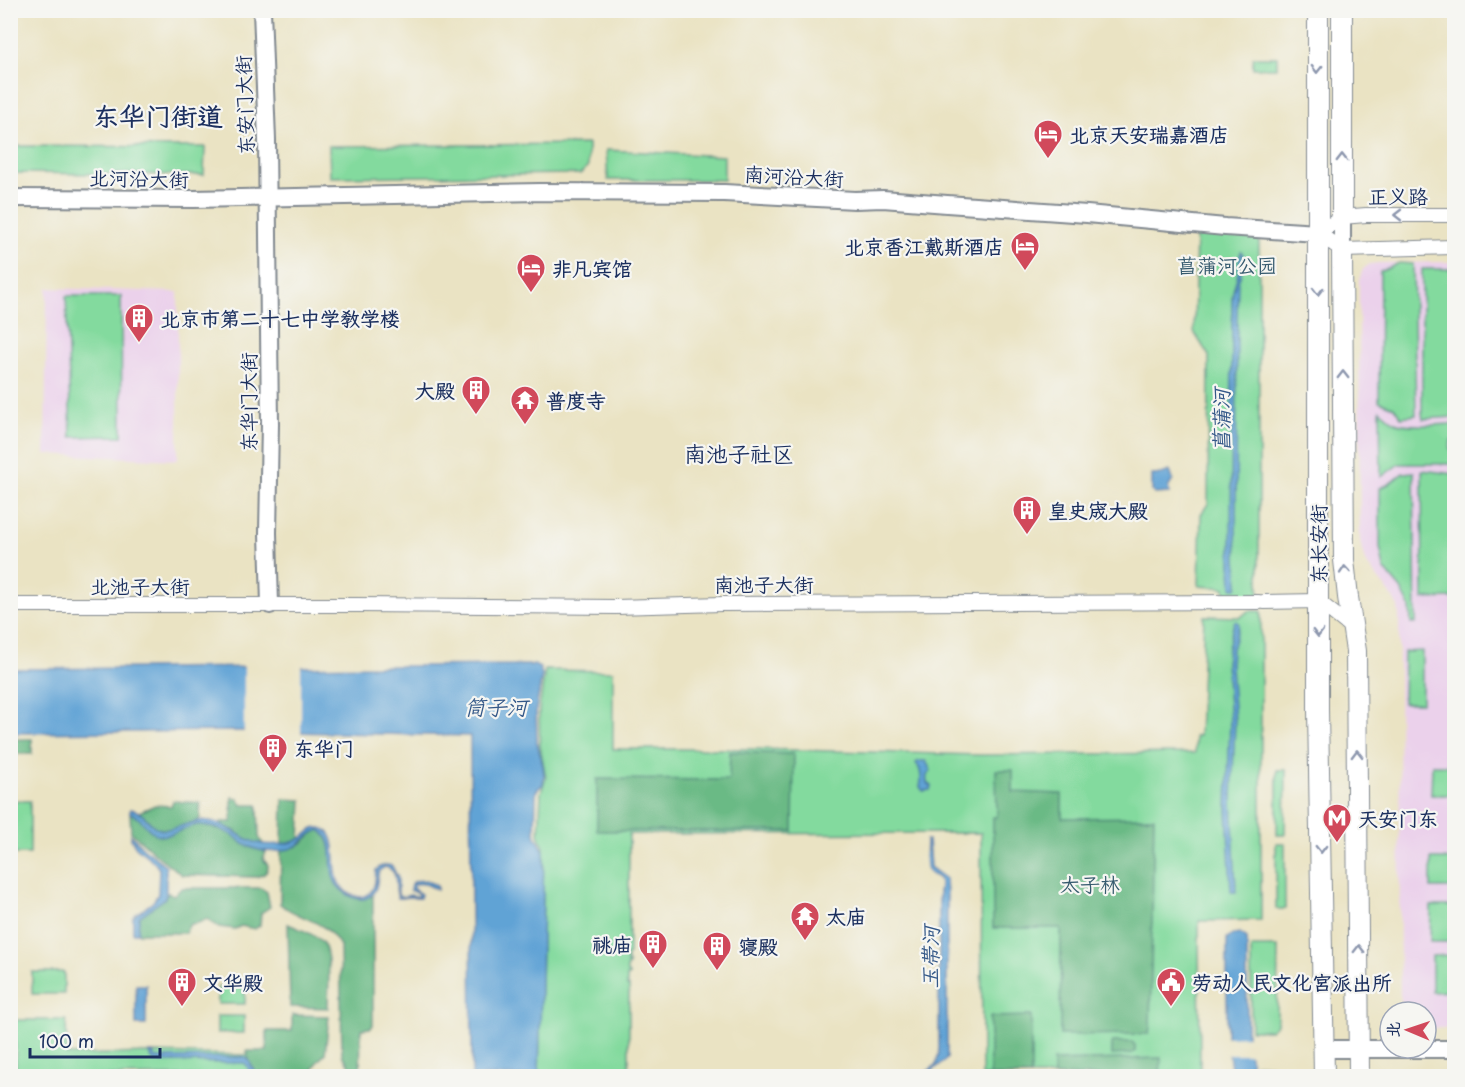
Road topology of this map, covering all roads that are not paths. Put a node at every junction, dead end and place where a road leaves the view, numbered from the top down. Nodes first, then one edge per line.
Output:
1 (262, 10) edge
2 (1318, 10) edge
3 (1342, 10) edge
4 (10, 198) edge
5 (267, 198) junction
6 (1455, 215) edge
7 (1342, 217) junction
8 (1318, 232) junction
9 (1455, 247) edge
10 (1342, 250) junction
11 (1318, 601) junction
12 (10, 605) edge
13 (270, 605) junction
14 (1352, 628) junction
15 (1438, 1048) edge
16 (1455, 1048) edge
17 (1324, 1050) junction
18 (1359, 1050) junction
19 (1378, 1050) edge
20 (1324, 1077) edge
21 (1359, 1077) edge

1 - 5 main road, 东安门大街
2 -> 8 highway, 东长安街
7 -> 3 highway, 东长安街
4 - 5 main road, 北河沿大街
5 - 8 main road, 南河沿大街
5 - 13 main road, 东华门大街
6 -> 7 street, 正义路
7 - 8 street
7 - 10 main road, 东长安街
8 - 10 street
8 -> 11 highway, 东长安街
9 - 10 street
14 -> 10 highway, 东长安街
11 - 13 street, 南池子大街
11 - 14 street
11 -> 17 highway, 东长安街
12 - 13 street, 北池子大街
18 -> 14 highway, 东长安街
15 - 16 main road
17 - 18 main road
17 - 20 highway, 东长安街
18 - 19 main road
18 - 21 highway, 东长安街

